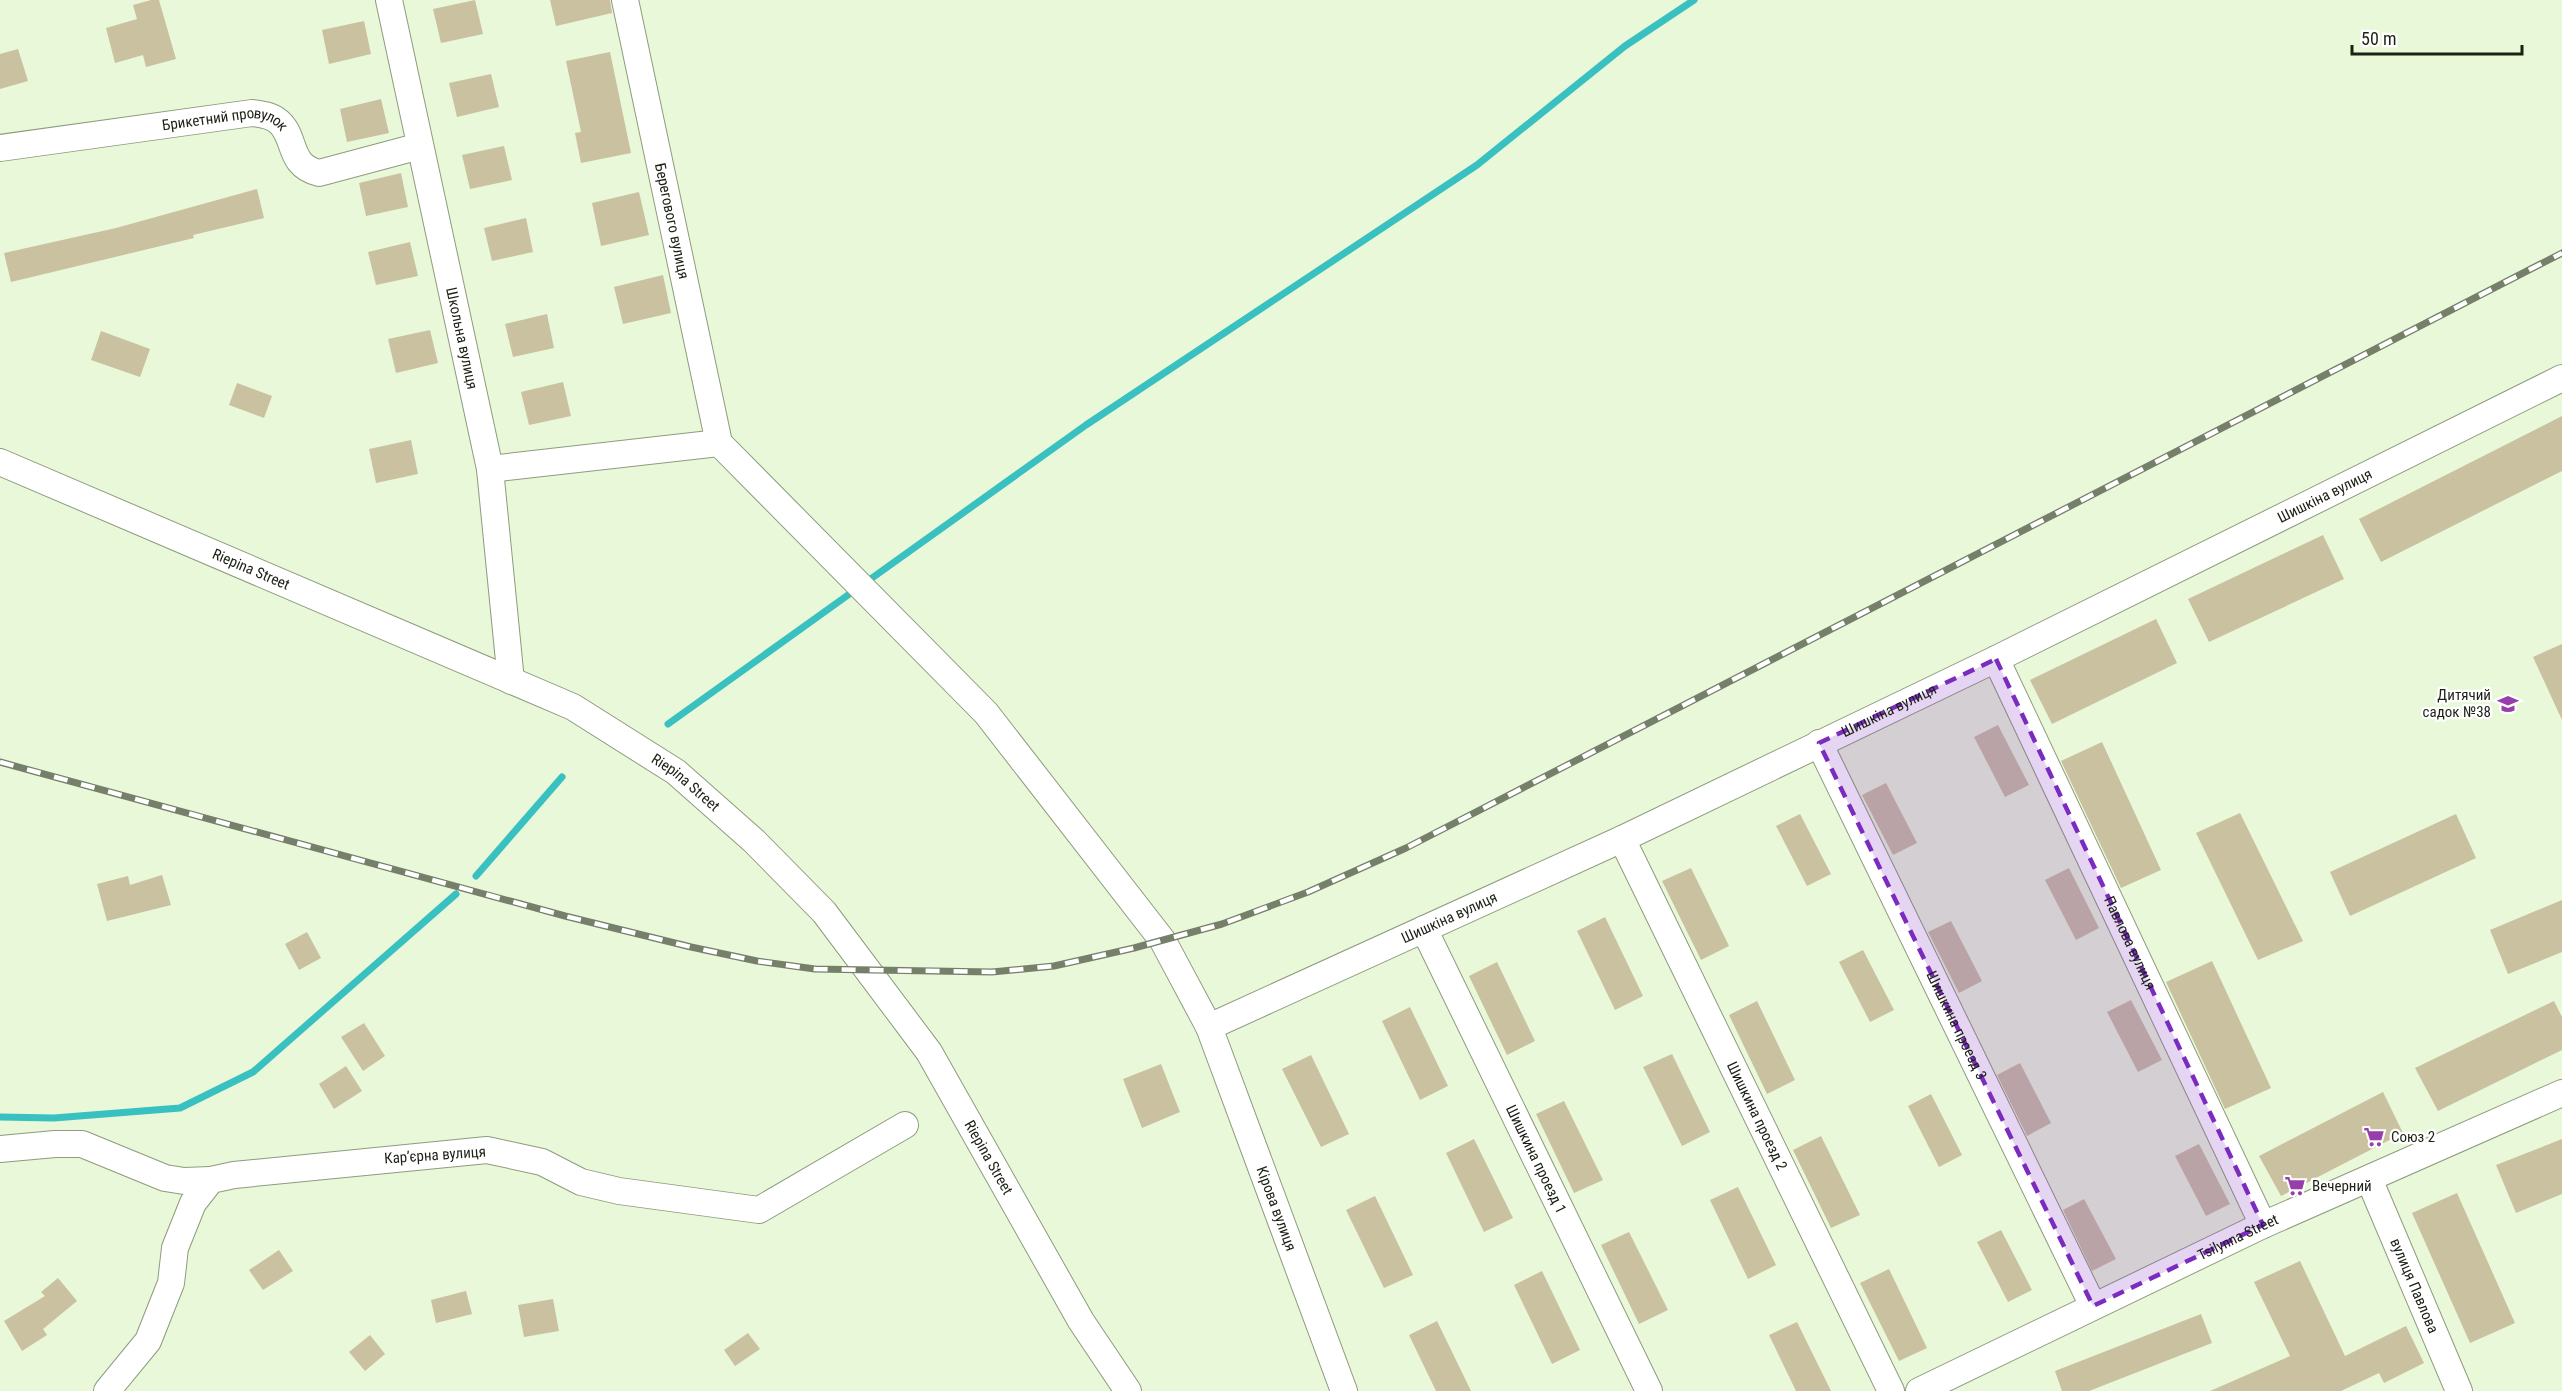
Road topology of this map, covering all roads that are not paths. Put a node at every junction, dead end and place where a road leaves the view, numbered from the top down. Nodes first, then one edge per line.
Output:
1 (389, 0) edge
2 (625, 0) edge
3 (420, 146) junction
4 (0, 148) edge
5 (2562, 378) edge
6 (719, 443) junction
7 (0, 462) edge
8 (490, 469) junction
9 (1996, 659) junction
10 (511, 681) junction
11 (1819, 743) junction
12 (1622, 839) junction
13 (1424, 929) junction
14 (1209, 1027) junction
15 (2562, 1093) edge
16 (905, 1125) dead end
17 (0, 1149) edge
18 (2369, 1179) junction
19 (211, 1180) junction
20 (2263, 1225) junction
21 (2093, 1306) junction
22 (107, 1391) edge
23 (1128, 1391) edge
24 (1344, 1391) edge
25 (1649, 1391) edge
26 (1891, 1391) edge
27 (1919, 1391) edge
28 (2459, 1391) edge

1 - 3 street, Школьна вулиця
2 - 6 street, Берегового вулиця
3 - 4 street, Брикетний провулок
3 - 8 street, Школьна вулиця
5 - 9 street, Шишкіна вулиця
6 - 8 street
6 - 14 street, Кірова вулиця
7 - 10 street, Riepina Street
8 - 10 street, Школьна вулиця
9 - 11 street, Шишкіна вулиця
9 - 20 street, Павлова вулиця
10 - 23 street, Riepina Street
11 - 12 street, Шишкіна вулиця
11 - 21 street, Шишкина проезд 3
12 - 13 street, Шишкіна вулиця
12 - 26 street, Шишкина проезд 2
13 - 14 street, Шишкіна вулиця
13 - 25 street, Шишкина проезд 1
14 - 24 street, Кірова вулиця
15 - 18 street, Tsilynna Street
16 - 19 street, Карʼєрна вулиця
17 - 19 street, Карʼєрна вулиця
18 - 20 street, Tsilynna Street
18 - 28 street, вулиця Павлова
19 - 22 street
20 - 21 street, Tsilynna Street
21 - 27 street, Tsilynna Street

